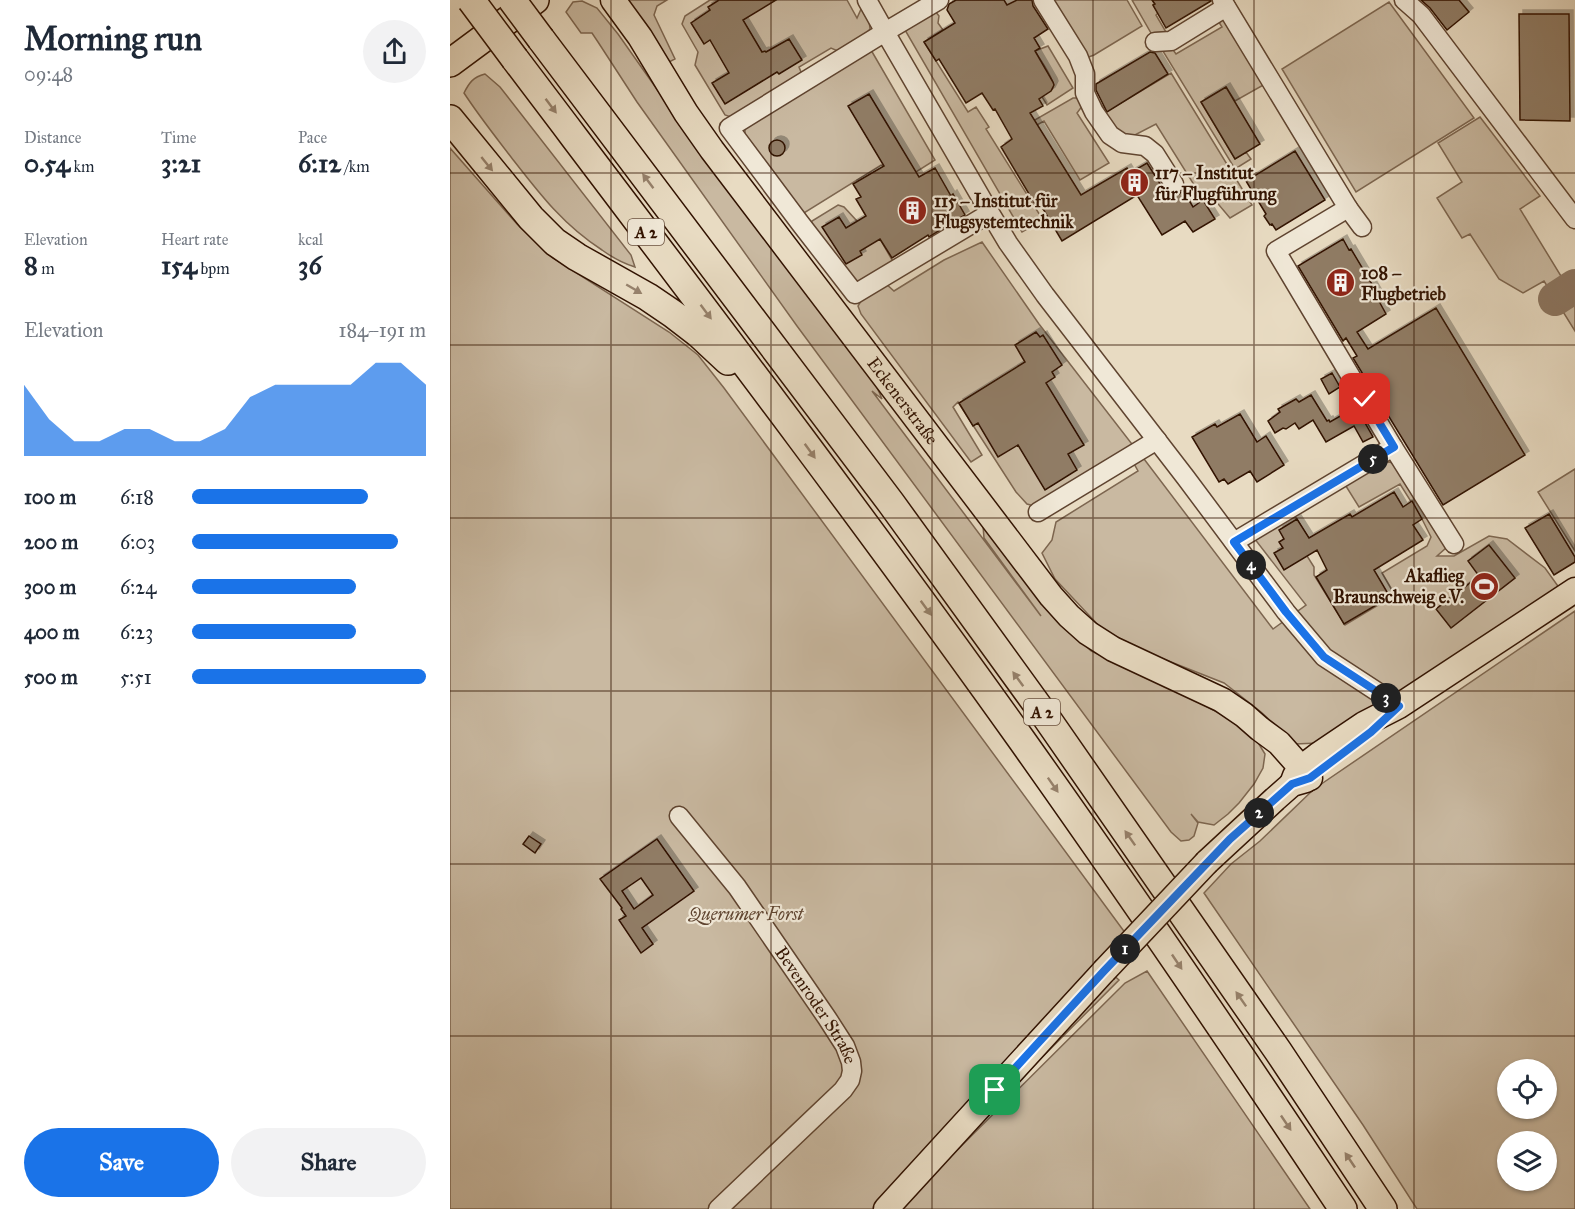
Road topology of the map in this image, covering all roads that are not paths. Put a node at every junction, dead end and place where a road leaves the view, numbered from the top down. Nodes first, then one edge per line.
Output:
1 (471, 0) edge
2 (512, 0) edge
3 (535, 0) edge
4 (613, 0) edge
5 (867, 0) edge
6 (939, 0) edge
7 (1043, 0) edge
8 (1404, 0) edge
9 (1225, 3) edge
10 (885, 32) junction
11 (1155, 42) dead end
12 (450, 63) edge
13 (450, 119) edge
14 (1174, 184) dead end
15 (1348, 208) junction
16 (990, 213) junction
17 (1575, 219) edge
18 (1362, 227) dead end
19 (776, 404) junction
20 (1156, 440) junction
21 (1394, 447) junction
22 (1038, 512) dead end
23 (1234, 542) junction
24 (1454, 544) dead end
25 (1575, 590) edge
26 (1399, 706) junction
27 (1301, 777) junction
28 (679, 816) dead end
29 (718, 1209) edge
30 (886, 1209) edge
31 (1343, 1209) edge
32 (1383, 1209) edge

1 -> 19 highway, A 2, bridge
32 -> 2 highway, A 2, bridge
3 - 12 highway
4 - 27 main road, Eckenerstraße
5 - 10 lane
6 - 10 lane
7 - 14 lane
8 - 17 lane
9 - 11 lane
9 - 15 lane
10 - 16 lane
10 - 16 lane
13 -> 19 highway
15 - 18 lane
15 - 21 lane
16 - 20 lane
19 -> 31 highway, A 2
20 - 22 lane
20 - 23 lane
21 - 23 lane
21 - 24 lane
23 - 26 lane
25 - 26 main road
26 - 27 main road
27 - 30 main road, bridge
28 - 29 lane, Bevenroder Straße

